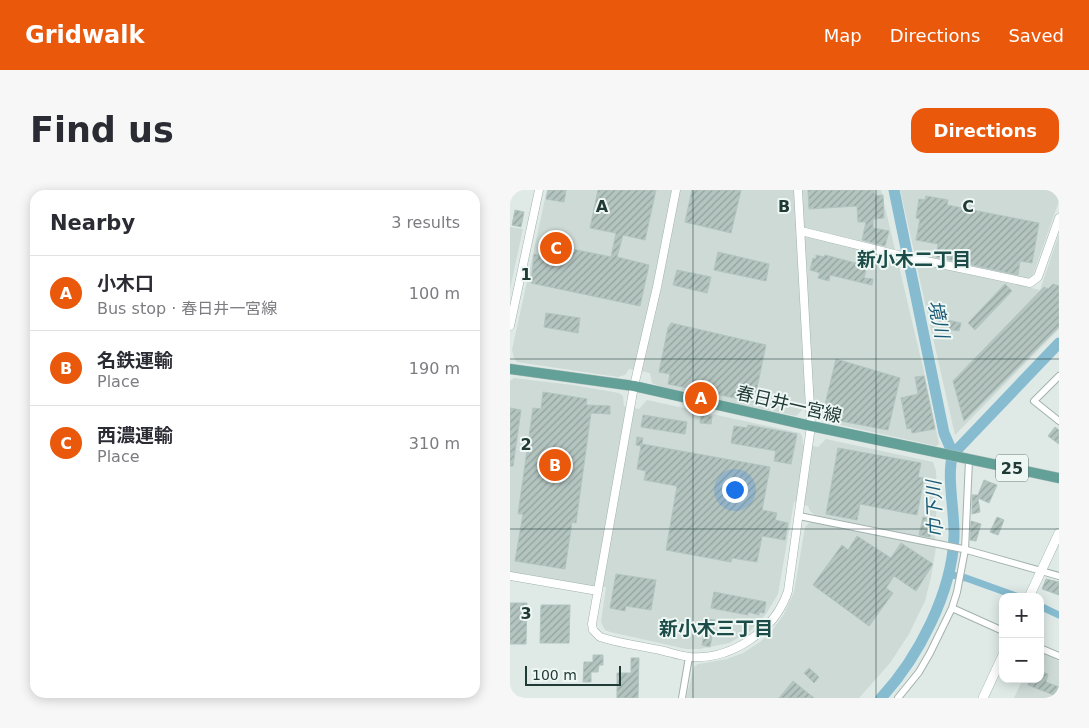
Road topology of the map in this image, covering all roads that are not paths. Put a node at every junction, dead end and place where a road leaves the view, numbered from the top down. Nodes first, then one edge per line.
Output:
1 (539, 190) edge
2 (676, 190) edge
3 (798, 190) edge
4 (1059, 218) edge
5 (801, 231) junction
6 (510, 326) edge
7 (510, 370) edge
8 (1059, 376) edge
9 (634, 386) junction
10 (1059, 421) edge
11 (811, 426) junction
12 (966, 459) junction
13 (1059, 478) edge
14 (799, 516) junction
15 (1059, 533) edge
16 (964, 550) junction
17 (1041, 571) junction
18 (510, 576) edge
19 (1059, 576) edge
20 (598, 591) junction
21 (1032, 593) edge
22 (952, 608) junction
23 (999, 629) edge
24 (1044, 650) edge
25 (1059, 656) edge
26 (689, 657) junction
27 (999, 664) edge
28 (682, 698) edge
29 (898, 698) edge
30 (983, 698) edge

1 - 6 street
2 - 9 street
3 - 5 street
4 - 5 street
5 - 11 street
7 - 9 main road, 春日井一宮線 / 25
8 - 10 street
9 - 11 main road, 春日井一宮線 / 25
9 - 20 street
11 - 12 main road, 春日井一宮線 / 25
11 - 14 street
12 - 13 main road, 春日井一宮線 / 25
12 - 16 street
14 - 16 street
14 - 26 street
15 - 17 main road
16 - 17 street
16 - 22 street
17 - 19 street
17 - 21 main road
18 - 20 street
20 - 26 street
22 - 23 street
22 - 29 street
24 - 25 street
26 - 28 street
27 - 30 main road

